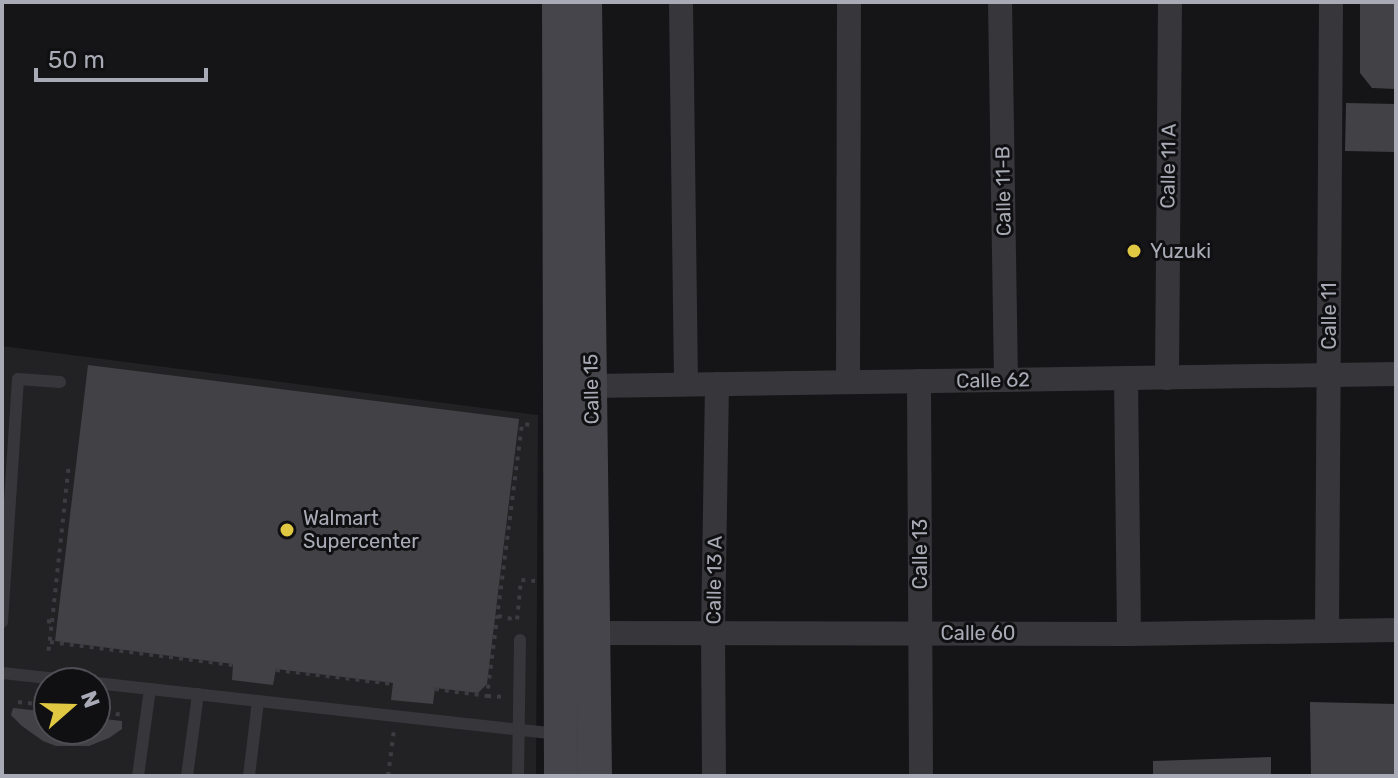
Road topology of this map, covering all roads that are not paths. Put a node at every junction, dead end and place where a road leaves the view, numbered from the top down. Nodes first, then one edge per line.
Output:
1 (559, 2) edge
2 (585, 2) edge
3 (681, 2) edge
4 (849, 2) edge
5 (1000, 2) edge
6 (1170, 2) edge
7 (1331, 2) edge
8 (1396, 374) edge
9 (1328, 375) junction
10 (1126, 378) junction
11 (1167, 378) junction
12 (1006, 380) junction
13 (919, 381) junction
14 (60, 382) dead end
15 (848, 382) junction
16 (686, 384) junction
17 (717, 384) junction
18 (591, 386) junction
19 (2, 622) edge
20 (1396, 630) edge
21 (1327, 631) junction
22 (920, 632) junction
23 (561, 633) junction
24 (594, 633) junction
25 (713, 633) junction
26 (1129, 634) junction
27 (520, 640) dead end
28 (2, 673) edge
29 (32, 676) edge
30 (112, 685) edge
31 (150, 689) junction
32 (198, 694) junction
33 (258, 701) junction
34 (519, 730) junction
35 (578, 736) junction
36 (138, 776) edge
37 (187, 776) edge
38 (249, 776) edge
39 (518, 776) edge
40 (561, 776) edge
41 (595, 776) edge
42 (714, 776) edge
43 (921, 776) edge

1 - 23 street, Calle 15
2 - 18 street, Calle 15
3 - 16 street
4 - 15 street
5 - 12 street, Calle 11-B
6 - 11 street, Calle 11 A
7 - 9 street, Calle 11
8 - 9 street, Calle 62
9 - 11 street, Calle 62
9 - 21 street, Calle 11
10 - 11 street, Calle 62
10 - 12 street, Calle 62
10 - 26 street
12 - 13 street, Calle 62
13 - 15 street, Calle 62
13 - 22 street, Calle 13
14 - 19 lane
15 - 17 street, Calle 62
16 - 17 street, Calle 62
16 - 18 street, Calle 62
17 - 25 street, Calle 13 A
18 - 24 street, Calle 15
20 - 21 street, Calle 60
21 - 26 street, Calle 60
22 - 25 street, Calle 60
22 - 26 street, Calle 60
22 - 43 street, Calle 13
23 - 24 street, Calle 60
23 - 35 street, Calle 15
24 - 25 street, Calle 60
24 - 35 street, Calle 15
25 - 42 street, Calle 13 A
27 - 34 lane
28 - 29 lane
30 - 31 lane
31 - 32 lane
31 - 36 lane
32 - 33 lane
32 - 37 lane
33 - 34 lane
33 - 38 lane
34 - 35 lane
34 - 39 lane
35 - 40 street, Calle 15
35 - 41 street, Calle 15

